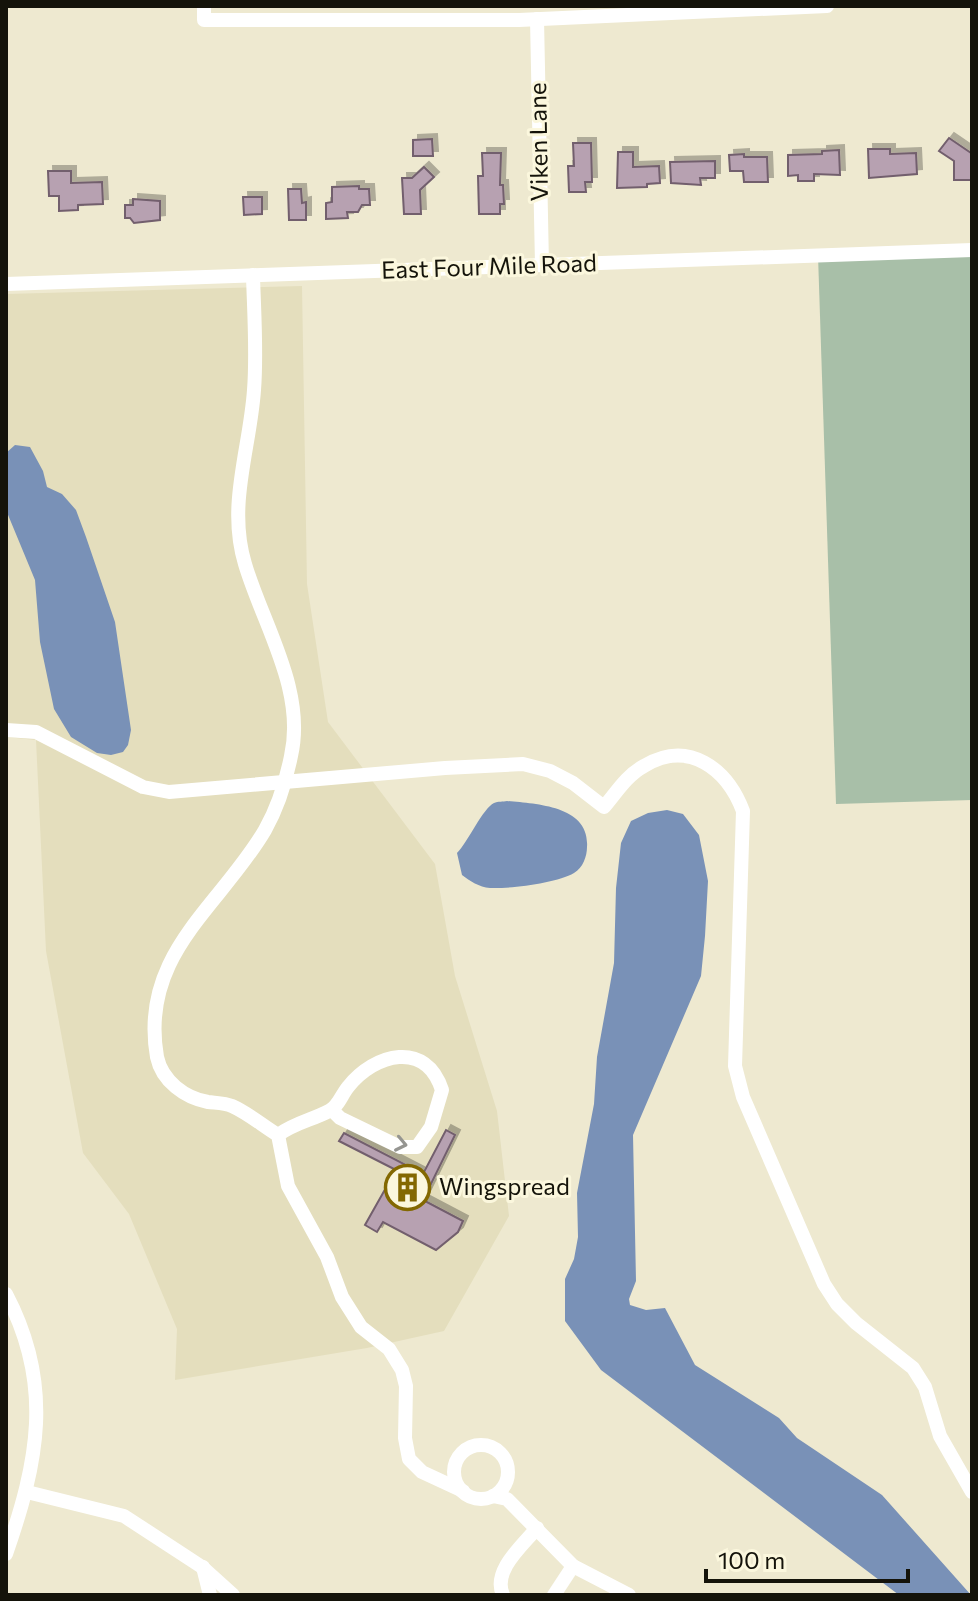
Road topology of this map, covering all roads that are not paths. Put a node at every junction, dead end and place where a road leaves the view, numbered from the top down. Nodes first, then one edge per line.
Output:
1 (827, 6) edge
2 (204, 13) edge
3 (537, 19) junction
4 (972, 250) edge
5 (542, 265) junction
6 (253, 275) junction
7 (6, 284) edge
8 (6, 730) edge
9 (283, 783) junction
10 (332, 1110) junction
11 (278, 1135) junction
12 (6, 1294) edge
13 (463, 1491) junction
14 (27, 1492) junction
15 (972, 1492) edge
16 (493, 1496) junction
17 (537, 1528) junction
18 (6, 1554) edge
19 (573, 1566) junction
20 (202, 1567) junction
21 (210, 1595) edge
22 (233, 1595) edge
23 (503, 1595) edge
24 (554, 1595) edge
25 (629, 1595) edge

1 - 3 street
2 - 3 street
3 - 5 street, Viken Lane
4 - 5 street, East Four Mile Road
5 - 6 street, East Four Mile Road
6 - 7 street, East Four Mile Road
6 - 9 street
8 - 9 street
9 - 11 street
9 - 15 street
10 -> 10 street
10 - 11 street
11 - 13 street
12 - 14 street
13 - 16 street
13 - 16 street
14 - 18 street
14 - 20 street
16 - 17 street
17 - 19 street
17 - 23 street
19 - 24 street
19 - 25 street
20 - 21 street
20 - 22 street

